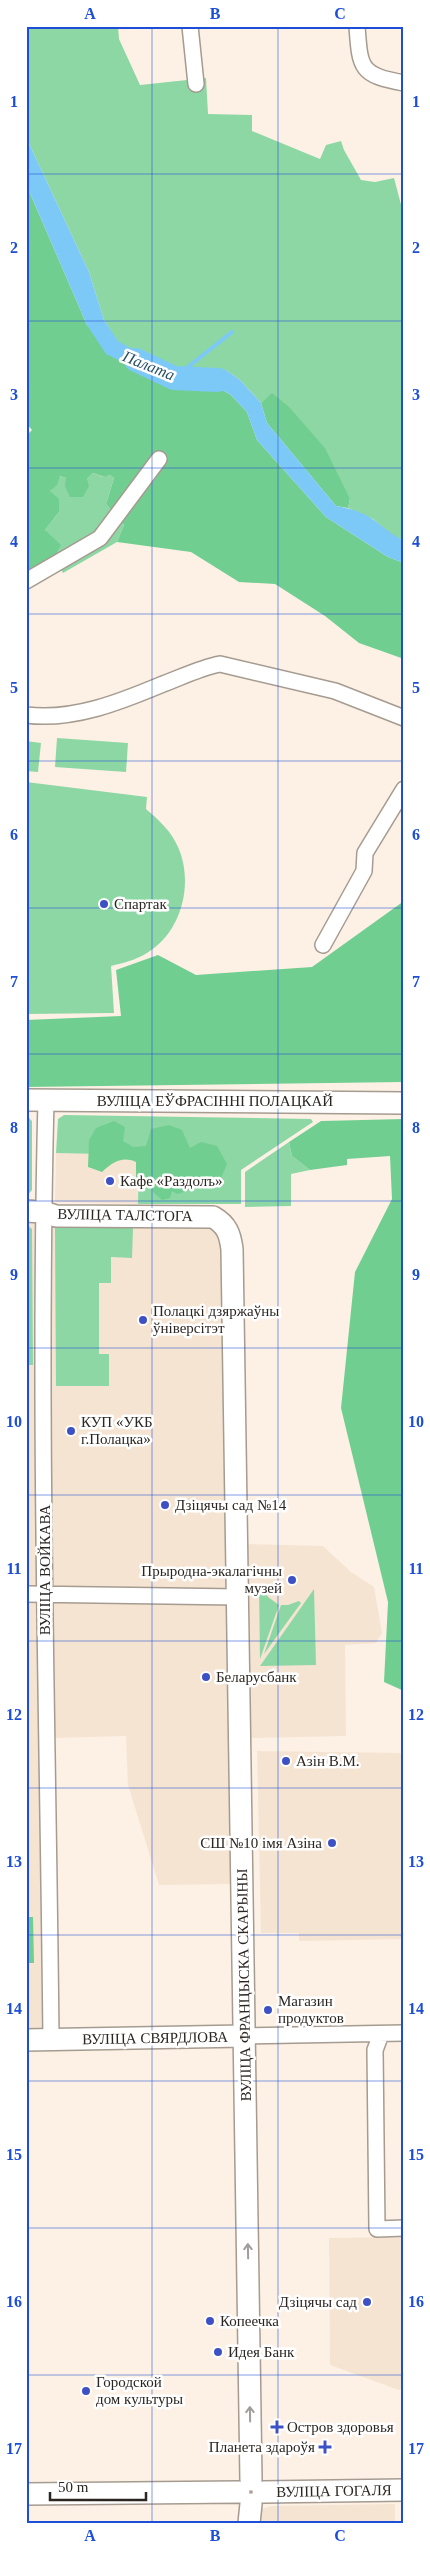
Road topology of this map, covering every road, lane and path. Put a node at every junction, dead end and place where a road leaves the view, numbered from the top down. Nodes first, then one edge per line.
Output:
1 (190, 26) edge
2 (357, 26) edge
3 (404, 83) edge
4 (196, 84) dead end
5 (158, 459) dead end
6 (26, 581) edge
7 (26, 715) edge
8 (403, 719) edge
9 (404, 789) edge
10 (323, 945) dead end
11 (36, 1100) edge
12 (404, 1103) edge
13 (35, 1212) edge
14 (224, 1223) joint
15 (26, 1594) edge
16 (44, 1595) junction
17 (238, 1597) junction
18 (404, 2033) edge
19 (381, 2034) junction
20 (244, 2036) junction
21 (26, 2040) edge
22 (50, 2040) junction
23 (404, 2228) edge
24 (404, 2490) edge
25 (26, 2494) edge
26 (251, 2498) edge

1 - 4 street
2 - 3 street
5 - 6 street
7 - 8 street
9 - 10 street
11 - 12 street, ВУЛІЦА ЕЎФРАСІННІ ПОЛАЦКАЙ
11 - 13 street, ВУЛІЦА ВОЙКАВА
13 - 14 street, ВУЛІЦА ТАЛСТОГА
13 - 16 street, ВУЛІЦА ВОЙКАВА
14 - 17 street, ВУЛІЦА ФРАНЦЫСКА СКАРЫНЫ
15 - 16 street
16 - 17 street
16 - 22 street, ВУЛІЦА ВОЙКАВА
17 - 20 street, ВУЛІЦА ФРАНЦЫСКА СКАРЫНЫ
18 - 19 street, ВУЛІЦА СВЯРДЛОВА
19 - 20 street, ВУЛІЦА СВЯРДЛОВА
19 - 23 street
20 - 22 street, ВУЛІЦА СВЯРДЛОВА
26 -> 20 street, ВУЛІЦА ФРАНЦЫСКА СКАРЫНЫ
21 - 22 street, ВУЛІЦА СВЯРДЛОВА
24 - 26 street, ВУЛІЦА ГОГАЛЯ
25 - 26 street, ВУЛІЦА ГОГАЛЯ

